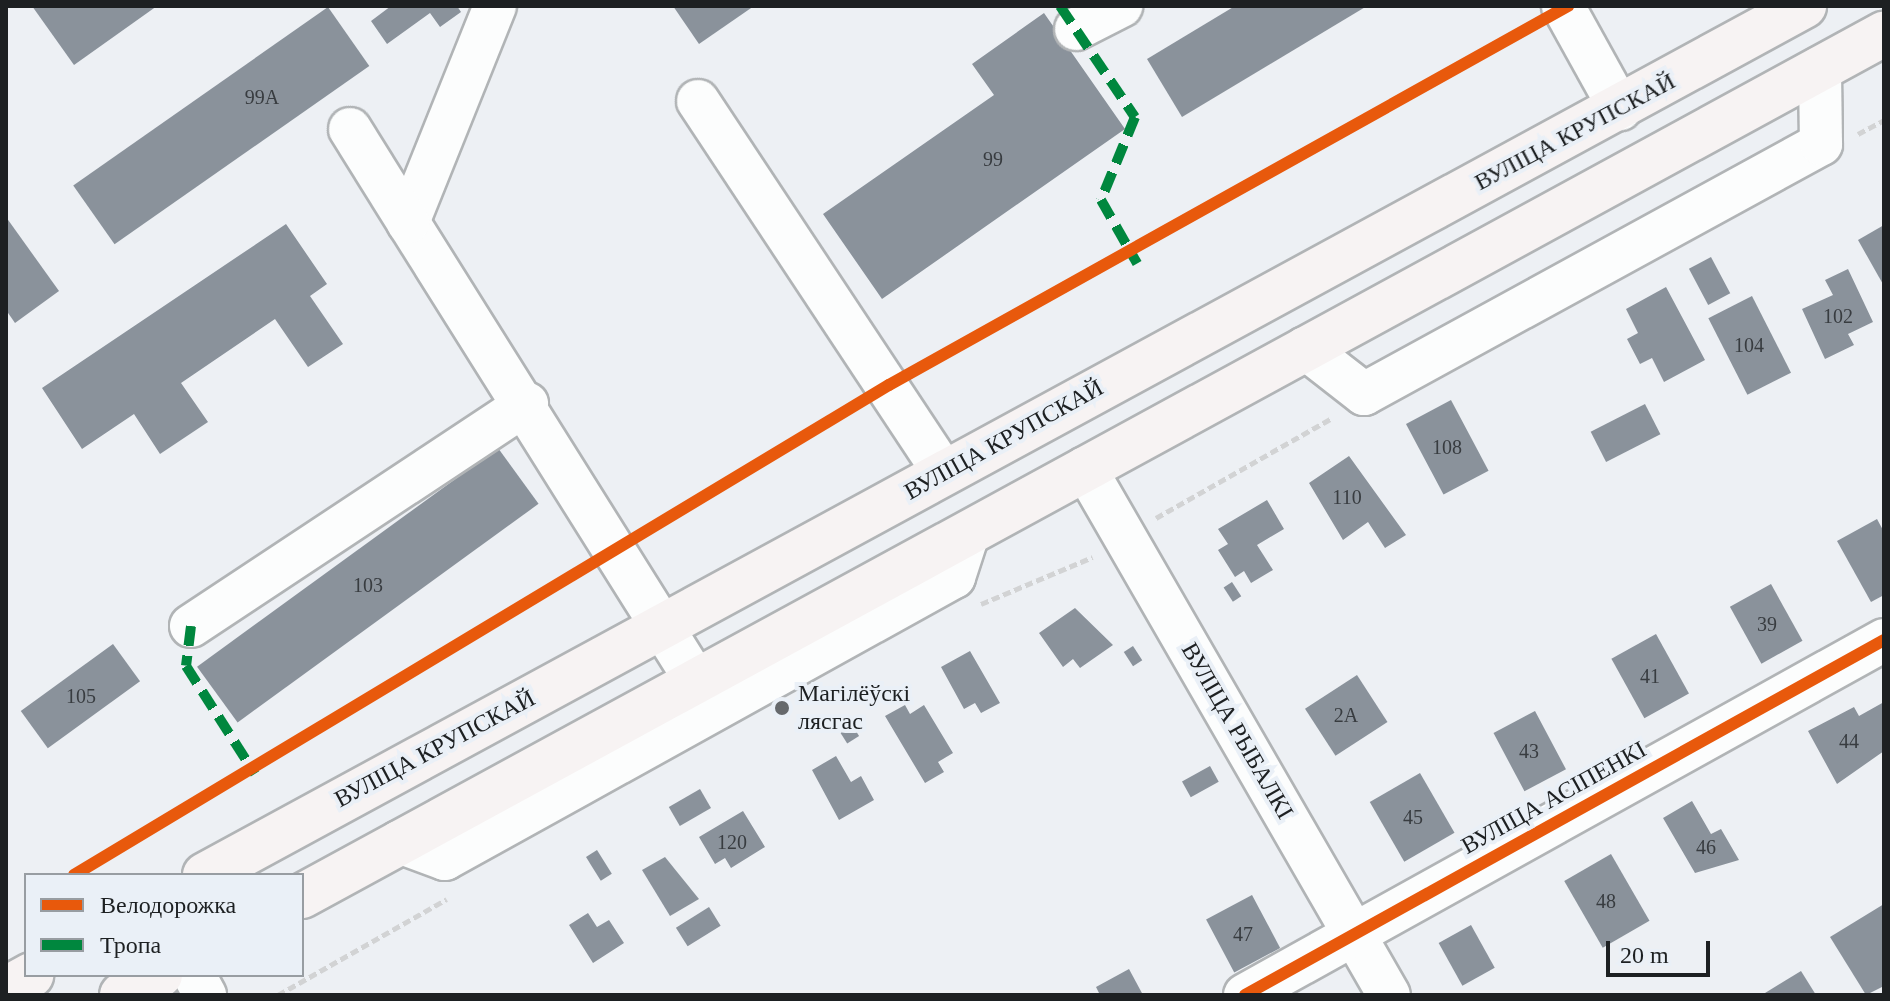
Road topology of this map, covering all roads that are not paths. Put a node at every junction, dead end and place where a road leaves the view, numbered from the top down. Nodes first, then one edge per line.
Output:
1 (495, 6) edge
2 (1121, 6) edge
3 (1563, 6) edge
4 (1804, 6) edge
5 (1076, 29) dead end
6 (1884, 34) edge
7 (1820, 68) junction
8 (698, 101) dead end
9 (1620, 109) junction
10 (350, 129) dead end
11 (408, 222) junction
12 (1305, 348) junction
13 (527, 404) junction
14 (1085, 468) junction
15 (944, 473) junction
16 (968, 534) junction
17 (191, 626) dead end
18 (665, 628) junction
19 (1884, 640) edge
20 (698, 684) junction
21 (399, 842) junction
22 (209, 873) edge
23 (304, 895) edge
24 (1354, 934) junction
25 (27, 977) edge
26 (156, 977) edge
27 (195, 977) edge
28 (6, 989) edge
29 (122, 995) edge
30 (205, 995) edge
31 (1245, 995) edge
32 (1389, 995) edge

1 - 11 street
2 - 5 street
3 - 9 street
4 - 9 main road, ВУЛІЦА КРУПСКАЙ
6 - 7 main road
7 - 12 main road
7 - 12 street
8 - 15 street
9 - 15 main road, ВУЛІЦА КРУПСКАЙ
10 - 11 street
11 - 13 street
12 - 14 main road
13 - 17 street
13 - 18 street
14 - 16 main road
14 - 24 street, ВУЛІЦА РЫБАЛКІ
15 - 18 main road, ВУЛІЦА КРУПСКАЙ
16 - 20 main road
16 - 21 street
18 - 20 street
18 - 22 main road, ВУЛІЦА КРУПСКАЙ
19 - 24 street, ВУЛІЦА АСІПЕНКІ
20 - 21 main road
21 - 23 main road
24 - 31 street, ВУЛІЦА АСІПЕНКІ
24 - 32 street, ВУЛІЦА РЫБАЛКІ
25 - 28 main road
26 - 29 main road
27 - 30 street

